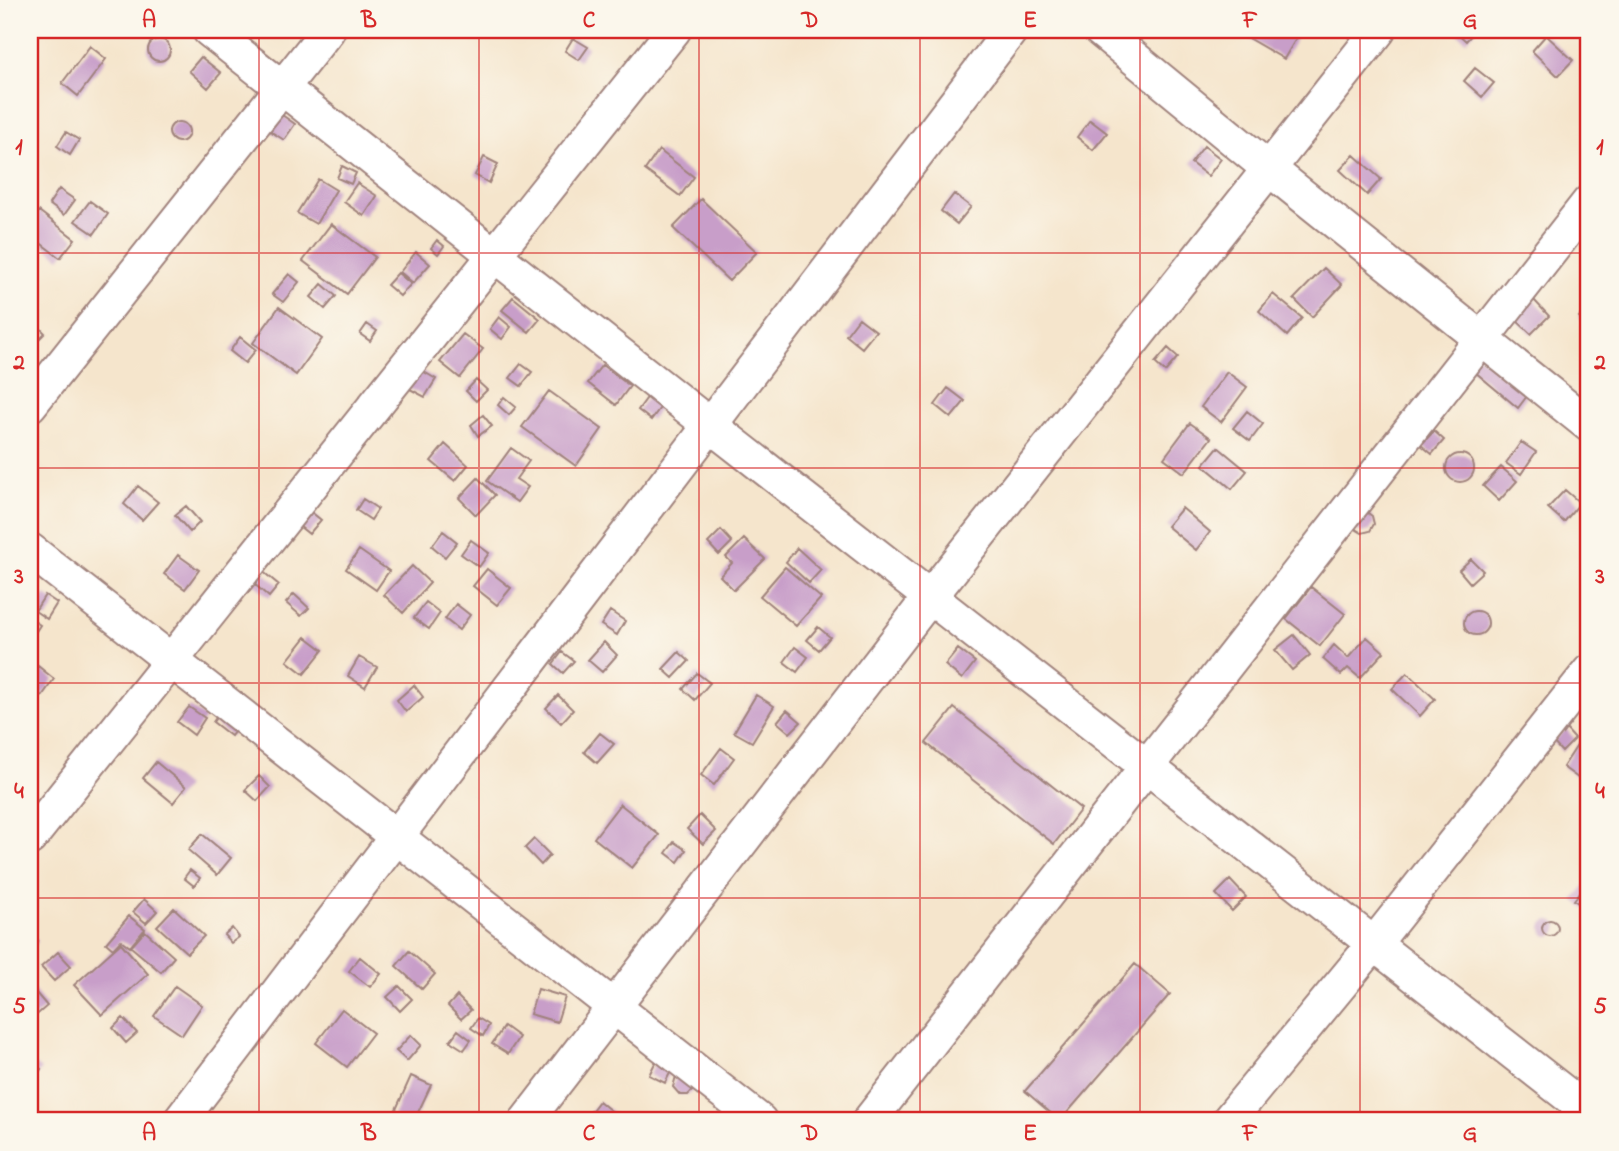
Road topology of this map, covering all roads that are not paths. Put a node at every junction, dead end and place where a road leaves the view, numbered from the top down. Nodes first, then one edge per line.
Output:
1 (209, 30) edge
2 (328, 30) edge
3 (674, 30) edge
4 (1011, 30) edge
5 (1100, 30) edge
6 (1379, 30) edge
7 (284, 88) junction
8 (1268, 168) junction
9 (1589, 202) edge
10 (496, 254) junction
11 (1481, 338) junction
12 (30, 405) edge
13 (1589, 425) edge
14 (710, 426) junction
15 (30, 550) edge
16 (930, 597) junction
17 (170, 659) junction
18 (1589, 672) edge
19 (1148, 768) junction
20 (395, 836) junction
21 (30, 838) edge
22 (1374, 944) junction
23 (613, 1006) junction
24 (1582, 1109) edge
25 (180, 1121) edge
26 (526, 1121) edge
27 (760, 1121) edge
28 (869, 1121) edge
29 (1228, 1121) edge

1 - 7 street
2 - 7 street
3 - 10 street
4 - 14 street
5 - 8 street
6 - 8 street
7 - 10 street
7 - 12 street
8 - 11 street
8 - 16 street
9 - 11 street
10 - 14 street
10 - 17 street
11 - 13 street
11 - 19 street
14 - 16 street
14 - 20 street
15 - 17 street
16 - 19 street
16 - 23 street
17 - 20 street
17 - 21 street
18 - 22 street
19 - 22 street
19 - 28 street
20 - 23 street
20 - 25 street
22 - 24 street
22 - 29 street
23 - 26 street
23 - 27 street

